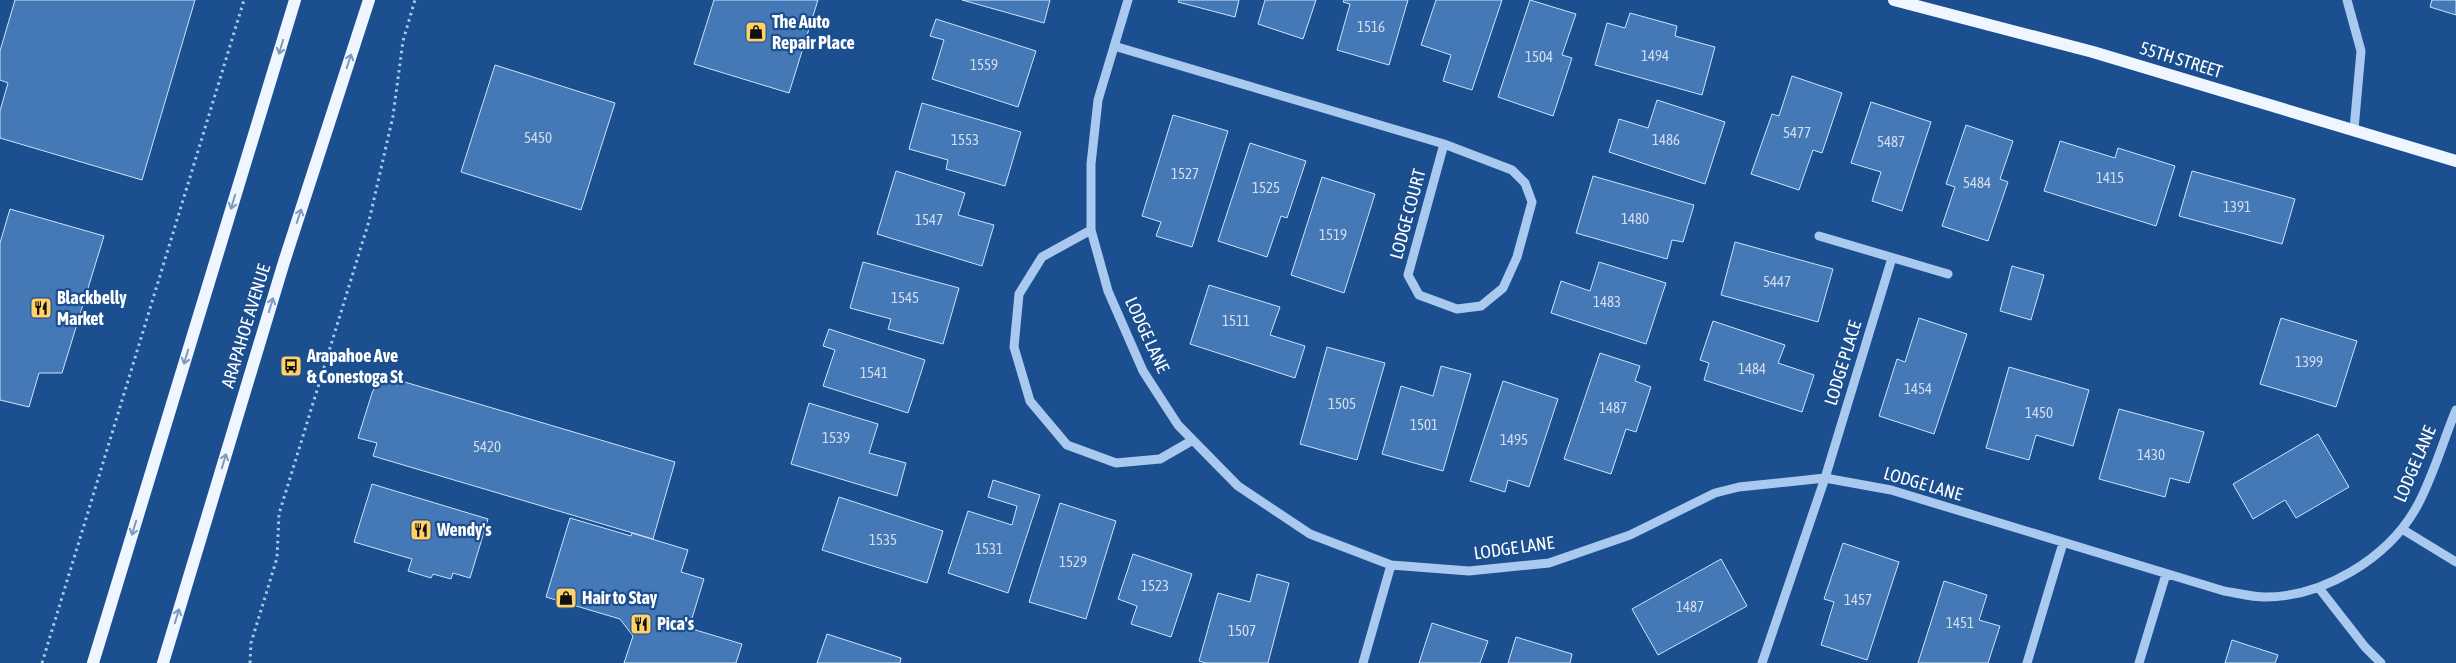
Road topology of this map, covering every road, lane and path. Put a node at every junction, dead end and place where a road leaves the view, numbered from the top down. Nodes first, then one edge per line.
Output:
1 (244, 0) edge
2 (295, 0) edge
3 (369, 0) edge
4 (414, 0) edge
5 (1128, 0) edge
6 (1894, 0) edge
7 (2347, 0) edge
8 (1114, 46) junction
9 (2354, 129) junction
10 (1444, 144) junction
11 (2456, 162) edge
12 (1091, 230) junction
13 (1818, 236) dead end
14 (1892, 258) junction
15 (1948, 274) dead end
16 (2456, 410) edge
17 (1193, 440) junction
18 (1825, 478) junction
19 (2402, 530) junction
20 (2063, 543) junction
21 (2456, 562) edge
22 (1391, 565) junction
23 (2166, 574) junction
24 (2319, 588) junction
25 (42, 663) edge
26 (93, 663) edge
27 (163, 663) edge
28 (250, 663) edge
29 (1363, 663) edge
30 (1762, 663) edge
31 (2027, 663) edge
32 (2139, 663) edge
33 (2381, 663) edge

1 - 25 path
2 -> 26 main road
27 -> 3 main road, ARAPAHOE AVENUE
4 - 28 path
5 - 8 street, LODGE LANE
6 - 9 main road, 55TH STREET
7 - 9 street
8 - 10 street, LODGE COURT
8 - 12 street, LODGE LANE
9 - 11 main road, 55TH STREET
10 - 10 street, LODGE COURT
12 - 17 street, LODGE LANE
12 - 17 street
13 - 14 street
14 - 15 street
14 - 18 street, LODGE PLACE
16 - 19 street, LODGE LANE
17 - 22 street, LODGE LANE
18 - 20 street, LODGE LANE
18 - 22 street, LODGE LANE
18 - 30 street, LODGE PLACE
19 - 21 street, LODGE LANE
19 - 24 street, LODGE LANE
20 - 23 street, LODGE LANE
20 - 31 street
22 - 29 street
23 - 24 street, LODGE LANE
23 - 32 street
24 - 33 street

